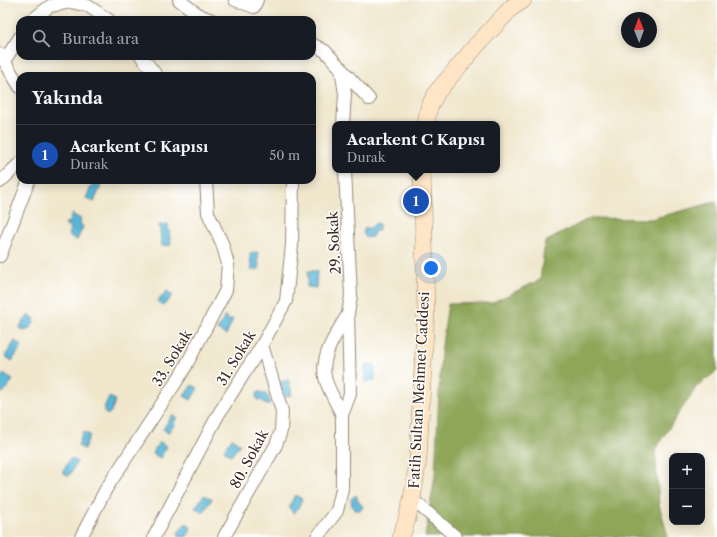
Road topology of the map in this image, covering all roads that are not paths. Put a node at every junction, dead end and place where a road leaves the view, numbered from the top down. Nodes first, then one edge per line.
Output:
1 (179, 0) edge
2 (235, 0) edge
3 (257, 0) edge
4 (523, 0) edge
5 (37, 16) edge
6 (103, 16) edge
7 (202, 16) edge
8 (16, 42) edge
9 (316, 46) edge
10 (2, 58) edge
11 (144, 60) edge
12 (341, 68) junction
13 (155, 72) edge
14 (16, 81) edge
15 (369, 100) dead end
16 (343, 121) edge
17 (427, 121) edge
18 (16, 167) edge
19 (345, 173) edge
20 (422, 173) edge
21 (0, 182) edge
22 (27, 184) edge
23 (206, 184) edge
24 (292, 184) edge
25 (0, 256) edge
26 (348, 314) junction
27 (262, 345) junction
28 (342, 416) junction
29 (412, 499) junction
30 (81, 537) edge
31 (154, 537) edge
32 (224, 537) edge
33 (317, 537) edge
34 (401, 537) edge
35 (456, 537) edge

1 - 7 street
2 - 3 street
4 - 17 main road
5 - 6 street
8 - 10 street
9 - 12 street
10 - 14 street
11 - 13 street
12 - 15 street
12 - 16 street
18 - 21 street
19 - 26 street, 29. Sokak
20 - 29 main road, Fatih Sultan Mehmet Caddesi
22 - 25 street
23 - 30 street, 33. Sokak
24 - 27 street, 31. Sokak
26 - 28 street, 29. Sokak
26 - 28 street, 29. Sokak
27 - 31 street, 31. Sokak
27 - 32 street, 80. Sokak
28 - 33 street, 29. Sokak
29 - 34 main road, Fatih Sultan Mehmet Caddesi
29 - 35 street

